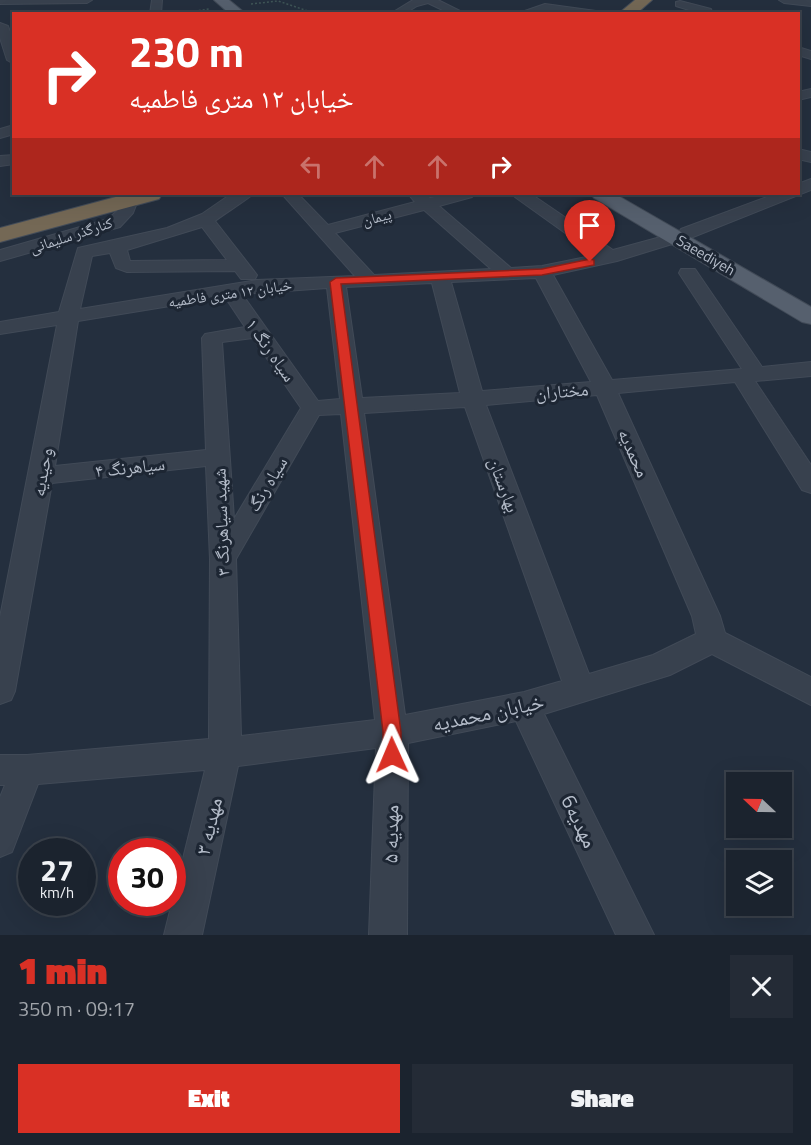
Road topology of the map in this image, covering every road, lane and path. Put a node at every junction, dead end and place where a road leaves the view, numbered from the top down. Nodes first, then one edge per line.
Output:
1 (87, 0) edge
2 (429, 0) edge
3 (539, 0) edge
4 (645, 0) edge
5 (784, 0) edge
6 (0, 1) edge
7 (811, 3) edge
8 (251, 4) dead end
9 (220, 5) edge
10 (666, 5) edge
11 (555, 8) junction
12 (573, 8) edge
13 (185, 12) edge
14 (235, 12) edge
15 (311, 12) edge
16 (398, 12) edge
17 (456, 12) edge
18 (528, 12) edge
19 (588, 12) edge
20 (628, 12) edge
21 (707, 12) edge
22 (5, 26) edge
23 (12, 56) edge
24 (93, 195) edge
25 (243, 195) edge
26 (291, 195) edge
27 (457, 195) edge
28 (522, 195) edge
29 (603, 195) edge
30 (621, 195) edge
31 (785, 195) edge
32 (141, 196) edge
33 (421, 199) edge
34 (0, 219) edge
35 (205, 220) junction
36 (323, 231) junction
37 (0, 235) edge
38 (682, 235) junction
39 (117, 247) junction
40 (0, 256) edge
41 (611, 257) junction
42 (241, 265) junction
43 (542, 272) junction
44 (506, 273) junction
45 (688, 273) dead end
46 (440, 276) junction
47 (369, 280) junction
48 (336, 282) junction
49 (257, 286) junction
50 (230, 291) junction
51 (811, 304) edge
52 (811, 316) edge
53 (69, 317) junction
54 (0, 328) edge
55 (258, 331) junction
56 (811, 369) edge
57 (749, 374) junction
58 (605, 387) junction
59 (473, 399) junction
60 (312, 408) junction
61 (351, 408) junction
62 (218, 457) junction
63 (41, 476) junction
64 (811, 484) edge
65 (223, 559) junction
66 (712, 640) junction
67 (580, 689) junction
68 (0, 691) edge
69 (811, 692) edge
70 (524, 706) junction
71 (392, 732) junction
72 (225, 753) junction
73 (14, 770) edge
74 (0, 840) edge
75 (183, 935) edge
76 (388, 935) edge
77 (635, 935) edge

1 - 6 street
2 - 16 street
2 - 17 street
3 - 11 street
4 - 20 highway
5 - 7 street
8 - 15 path
9 - 13 path
9 - 14 main road
10 - 21 street
11 - 12 street
11 - 18 street
12 - 19 street
22 - 23 street
24 - 34 highway
25 - 35 street
26 - 36 street
27 - 33 street, پیمان
28 - 41 street
29 - 38 main road, Saeediyeh
30 - 38 main road, Saeediyeh
31 - 38 street, خیابان ۱۲ متری فاطمیه
32 - 37 highway
32 - 40 street, کنارگذر سلیمانی
33 - 36 street, پیمان
33 - 44 street
35 - 39 street
35 - 42 street
36 - 47 street
38 - 41 street, خیابان ۱۲ متری فاطمیه
38 - 51 main road, Saeediyeh
38 - 52 main road, Saeediyeh
39 - 42 street
39 - 53 street, وحیدیه
41 - 43 street, خیابان ۱۲ متری فاطمیه
42 - 49 street
43 - 44 street, خیابان ۱۲ متری فاطمیه
43 - 58 street, محمدیه
44 - 46 street, خیابان ۱۲ متری فاطمیه
45 - 57 street
46 - 47 street, خیابان ۱۲ متری فاطمیه
46 - 59 street, بهارستان
47 - 48 street, خیابان ۱۲ متری فاطمیه
48 - 49 street, خیابان ۱۲ متری فاطمیه
48 - 61 street, مهدیه ۵
49 - 50 street, خیابان ۱۲ متری فاطمیه
50 - 53 street, خیابان ۱۲ متری فاطمیه
50 - 55 street, سیاه رنگ ۱
53 - 54 street, خیابان ۱۲ متری فاطمیه
53 - 63 street, وحیدیه
55 - 60 street, سیاه رنگ ۱
55 - 62 street, شهید سیاهرنگ ۳
56 - 57 street, مختاران
57 - 58 street, مختاران
57 - 64 street
58 - 59 street, مختاران
58 - 66 street, محمدیه
59 - 61 street, مختاران
59 - 67 street, بهارستان
60 - 61 street, مختاران
60 - 65 street, سیاه رنگ
61 - 71 street, مهدیه ۵
62 - 63 street, سیاهرنگ ۴
62 - 65 street, شهید سیاهرنگ ۳
63 - 68 street, وحیدیه
65 - 72 street, شهید سیاهرنگ ۳
66 - 67 street, خیابان محمدیه
66 - 69 street
67 - 70 street, خیابان محمدیه
70 - 71 street, خیابان محمدیه
70 - 77 street, مهدیه6
71 - 72 street, خیابان محمدیه
71 - 76 street, مهدیه ۵
72 - 73 street, خیابان محمدیه
72 - 75 street, مهدیه ۳
73 - 74 street

